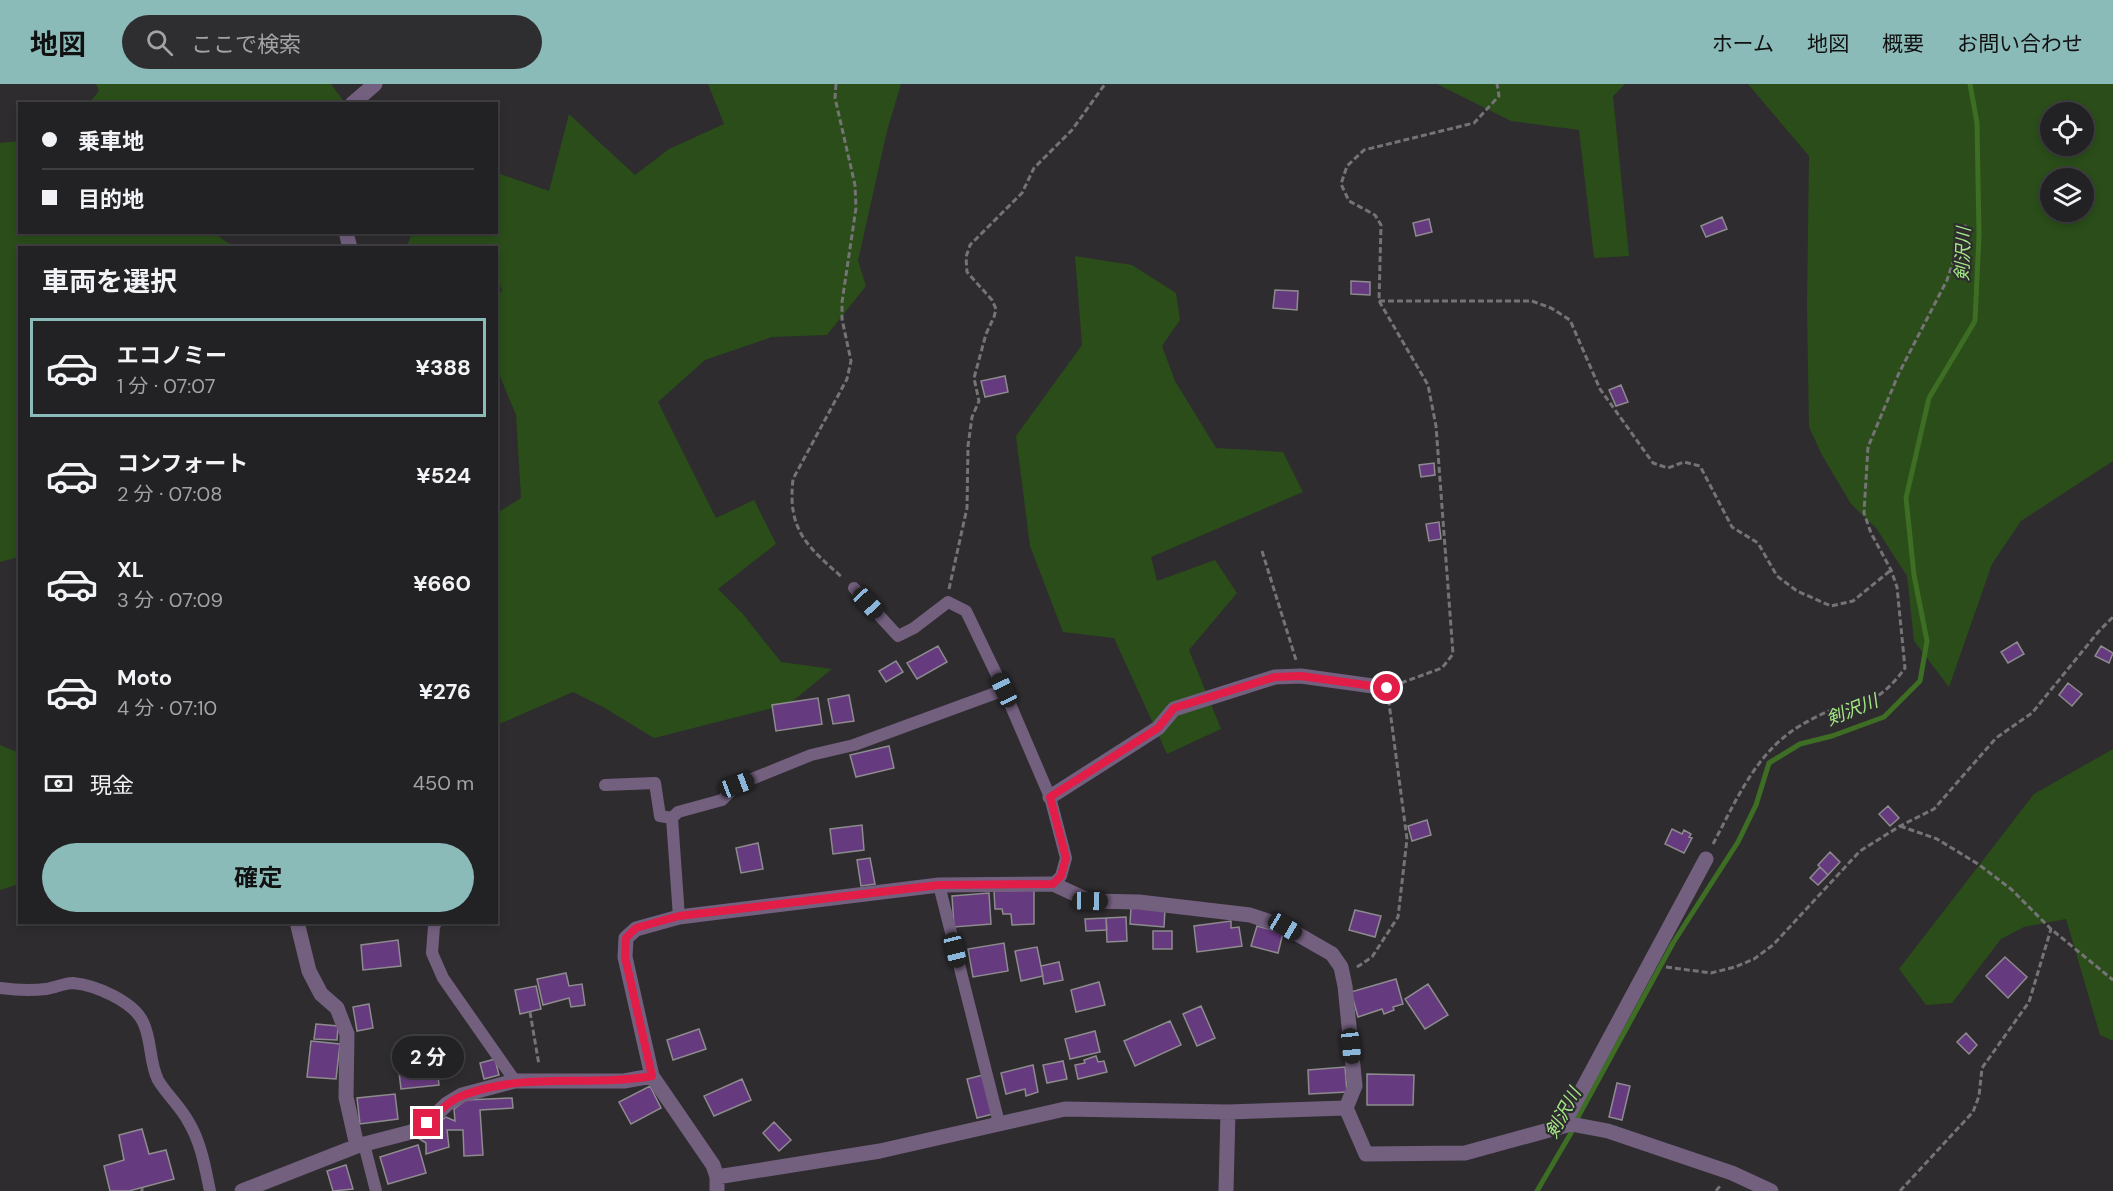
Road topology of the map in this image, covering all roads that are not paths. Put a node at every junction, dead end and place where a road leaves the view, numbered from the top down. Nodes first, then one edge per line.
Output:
1 (375, 84) edge
2 (354, 102) edge
3 (854, 588) road end
4 (1387, 688) road end
5 (1004, 690) junction
6 (605, 785) dead end
7 (1050, 797) junction
8 (672, 818) junction
9 (1706, 859) road end
10 (1053, 884) junction
11 (939, 885) junction
12 (679, 916) junction
13 (297, 924) edge
14 (436, 924) edge
15 (0, 988) edge
16 (652, 1076) junction
17 (515, 1081) junction
18 (1346, 1108) junction
19 (1228, 1112) junction
20 (999, 1122) junction
21 (1573, 1125) junction
22 (361, 1145) junction
23 (717, 1184) edge
24 (210, 1191) edge
25 (242, 1191) edge
26 (376, 1191) edge
27 (1226, 1191) edge
28 (1771, 1191) edge

1 - 2 street
3 - 5 lane
4 - 7 street
5 - 7 lane
5 - 8 lane
6 - 8 lane
7 - 10 lane
8 - 12 lane
9 - 21 street
10 - 11 street
10 - 18 street
11 - 12 street
11 - 20 lane
12 - 16 street
13 - 22 street
14 - 17 lane
15 - 24 lane
16 - 17 street
16 - 23 street
17 - 22 street
18 - 19 street
18 - 21 street
19 - 20 street
19 - 27 street
20 - 23 street
21 - 28 street
22 - 25 street
22 - 26 lane

